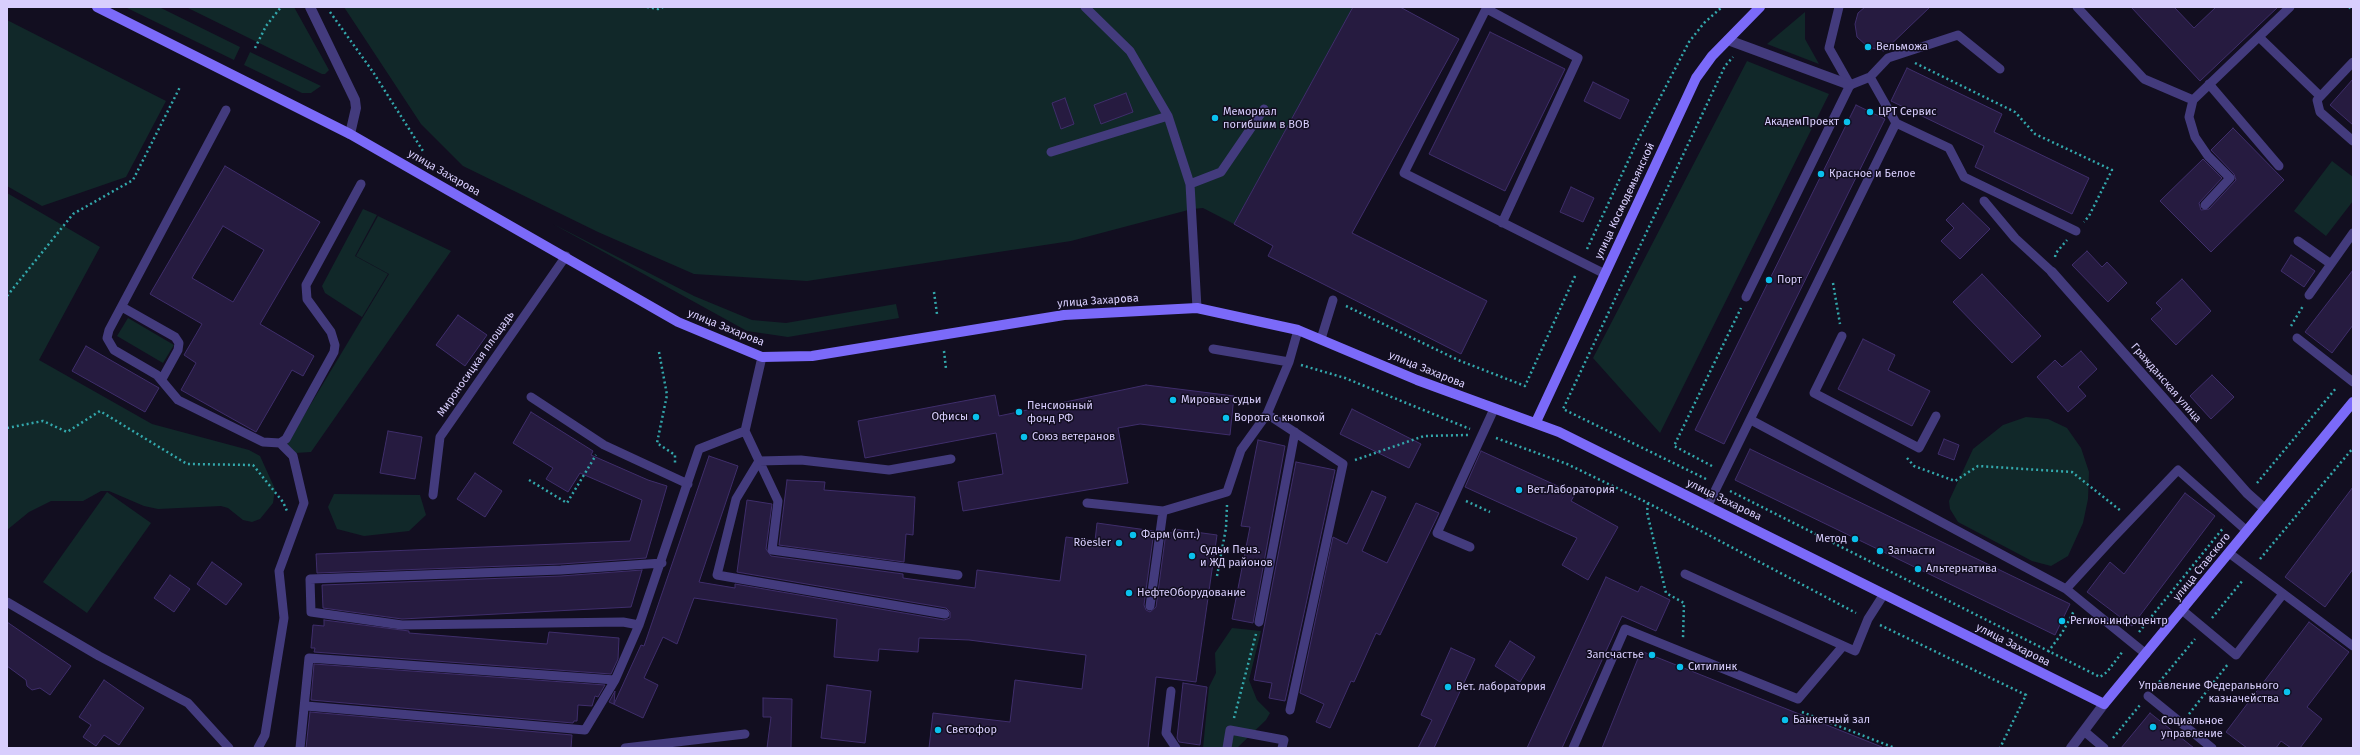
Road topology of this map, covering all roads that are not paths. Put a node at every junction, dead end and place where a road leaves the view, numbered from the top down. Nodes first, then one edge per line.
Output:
1 (98, 7) edge
2 (310, 7) edge
3 (1085, 7) edge
4 (1760, 7) edge
5 (1839, 7) edge
6 (2078, 7) edge
7 (2290, 7) edge
8 (1487, 8) edge
9 (2259, 37) junction
10 (1728, 40) junction
11 (2353, 62) edge
12 (2000, 69) dead end
13 (1870, 77) junction
14 (2209, 84) junction
15 (1850, 85) junction
16 (2320, 96) junction
17 (2193, 100) junction
18 (1264, 109) dead end
19 (226, 110) dead end
20 (1168, 116) junction
21 (1896, 122) junction
22 (350, 134) junction
23 (2353, 141) edge
24 (1051, 152) dead end
25 (2278, 166) dead end
26 (361, 184) dead end
27 (1190, 184) junction
28 (1984, 201) dead end
29 (2205, 205) dead end
30 (1502, 223) junction
31 (2076, 231) road end
32 (2353, 233) edge
33 (2298, 241) dead end
34 (566, 256) junction
35 (2331, 264) junction
36 (2052, 272) joint
37 (1604, 274) junction
38 (2309, 295) road end
39 (1746, 297) road end
40 (1333, 300) road end
41 (122, 306) junction
42 (1197, 308) junction
43 (1298, 330) junction
44 (1842, 336) road end
45 (2297, 338) road end
46 (1321, 339) junction
47 (1213, 349) dead end
48 (762, 357) junction
49 (1289, 362) junction
50 (162, 379) junction
51 (2353, 382) edge
52 (531, 397) dead end
53 (2353, 402) edge
54 (1494, 409) junction
55 (1267, 414) junction
56 (1936, 416) dead end
57 (1752, 420) junction
58 (1536, 422) junction
59 (745, 431) junction
60 (1295, 432) junction
61 (280, 443) junction
62 (951, 459) dead end
63 (759, 461) junction
64 (688, 484) junction
65 (433, 495) dead end
66 (1087, 503) dead end
67 (1708, 505) junction
68 (2265, 509) junction
69 (1163, 511) junction
70 (2247, 531) junction
71 (1470, 547) dead end
72 (2229, 553) junction
73 (662, 563) junction
74 (1685, 574) dead end
75 (958, 575) dead end
76 (2066, 589) junction
77 (1884, 594) junction
78 (2282, 594) junction
79 (7, 602) edge
80 (1150, 606) dead end
81 (2182, 610) junction
82 (945, 614) dead end
83 (1259, 622) road end
84 (639, 625) junction
85 (1843, 646) junction
86 (2353, 646) edge
87 (2146, 654) junction
88 (615, 680) junction
89 (1171, 691) dead end
90 (2148, 696) road end
91 (2104, 704) junction
92 (306, 706) junction
93 (1290, 710) dead end
94 (2084, 731) junction
95 (745, 734) dead end
96 (2106, 745) edge
97 (230, 748) edge
98 (258, 748) edge
99 (300, 748) edge
100 (625, 748) edge
101 (1176, 748) edge
102 (1227, 748) edge
103 (1282, 748) edge
104 (1573, 748) edge
105 (2071, 748) edge
106 (2212, 748) edge

1 - 22 main road, улица Захарова
2 - 22 street
3 - 20 lane
4 - 10 main road, улица Космодемьянской
5 - 15 lane
6 - 17 lane
7 - 9 lane
8 - 30 lane
8 - 30 lane
9 - 14 lane
9 - 16 lane
10 - 15 street
10 - 37 main road, улица Космодемьянской
11 - 16 lane
12 - 13 lane
13 - 15 lane
13 - 21 lane
14 - 17 lane
14 - 25 lane
15 - 39 lane
16 - 23 lane
17 - 29 lane
18 - 27 lane
19 - 41 lane
20 - 24 lane
20 - 27 lane
21 - 31 lane
21 - 57 lane
22 - 34 main road, улица Захарова
26 - 61 lane
27 - 42 lane
28 - 36 lane
30 - 37 lane
32 - 35 lane
33 - 35 lane
34 - 48 main road, улица Захарова
34 - 65 lane, Мироносицкая площадь
35 - 38 lane
36 - 68 street, Гражданская улица
37 - 58 main road, улица Космодемьянской
40 - 46 lane
41 - 50 lane
41 - 50 lane
42 - 43 main road, улица Захарова
42 - 48 main road, улица Захарова
43 - 46 main road, улица Захарова
43 - 49 lane
44 - 56 lane
45 - 51 lane
46 - 54 main road, улица Захарова
47 - 49 lane
48 - 59 lane
49 - 55 lane
50 - 61 lane
52 - 64 lane
53 - 68 main road, улица Ставского
54 - 58 main road, улица Захарова
54 - 71 lane
55 - 60 lane
55 - 69 lane
57 - 67 lane
57 - 76 lane
58 - 67 main road, улица Захарова
59 - 63 lane
59 - 64 lane
60 - 83 lane
60 - 93 lane
61 - 98 lane
62 - 63 lane
63 - 75 lane
63 - 82 lane
64 - 73 lane
66 - 69 lane
67 - 77 main road, улица Захарова
68 - 70 main road, улица Ставского
69 - 80 lane
70 - 72 main road, улица Ставского
70 - 76 lane
72 - 78 lane
72 - 81 main road, улица Ставского
73 - 84 lane
73 - 84 lane
74 - 85 lane
76 - 87 lane
77 - 85 lane
77 - 91 main road, улица Захарова
78 - 81 lane
78 - 86 lane
79 - 97 lane
81 - 87 main road, улица Ставского
84 - 88 lane
85 - 104 lane
87 - 91 main road, улица Ставского
88 - 92 lane
88 - 92 lane
89 - 101 lane
90 - 106 lane
91 - 94 street, улица Ставского
92 - 99 lane
94 - 96 lane
94 - 105 street, улица Ставского
95 - 100 lane
102 - 103 lane

